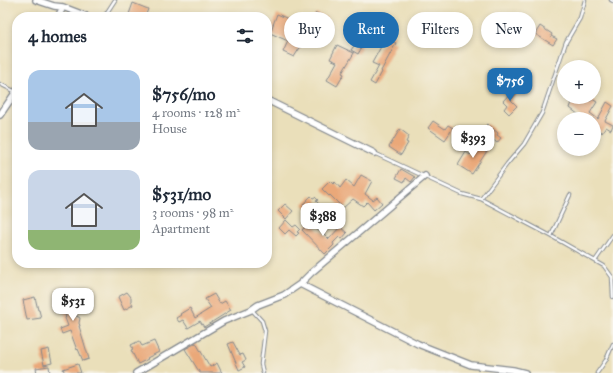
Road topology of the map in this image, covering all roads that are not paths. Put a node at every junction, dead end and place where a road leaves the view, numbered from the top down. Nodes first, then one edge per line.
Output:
1 (36, 0) edge
2 (115, 0) edge
3 (585, 0) edge
4 (64, 7) junction
5 (61, 12) edge
6 (76, 12) edge
7 (107, 12) edge
8 (0, 84) edge
9 (12, 89) edge
10 (12, 97) edge
11 (272, 102) edge
12 (0, 115) edge
13 (374, 153) joint
14 (425, 176) junction
15 (570, 195) dead end
16 (482, 199) junction
17 (613, 235) edge
18 (551, 236) junction
19 (595, 261) junction
20 (300, 284) junction
21 (613, 297) edge
22 (251, 310) junction
23 (613, 344) edge
24 (136, 373) edge
25 (263, 373) edge
26 (525, 373) edge
27 (597, 373) edge

1 - 4 street
2 - 7 lane
3 - 16 lane
4 - 5 street
4 - 6 street
8 - 9 lane
10 - 12 street
11 - 13 street
13 - 14 lane
14 - 16 lane
14 - 20 street
15 - 18 lane
16 - 18 lane
17 - 19 lane
18 - 19 lane
19 - 21 lane
20 - 22 street
20 - 26 street
22 - 24 street
22 - 25 lane
23 - 27 lane

